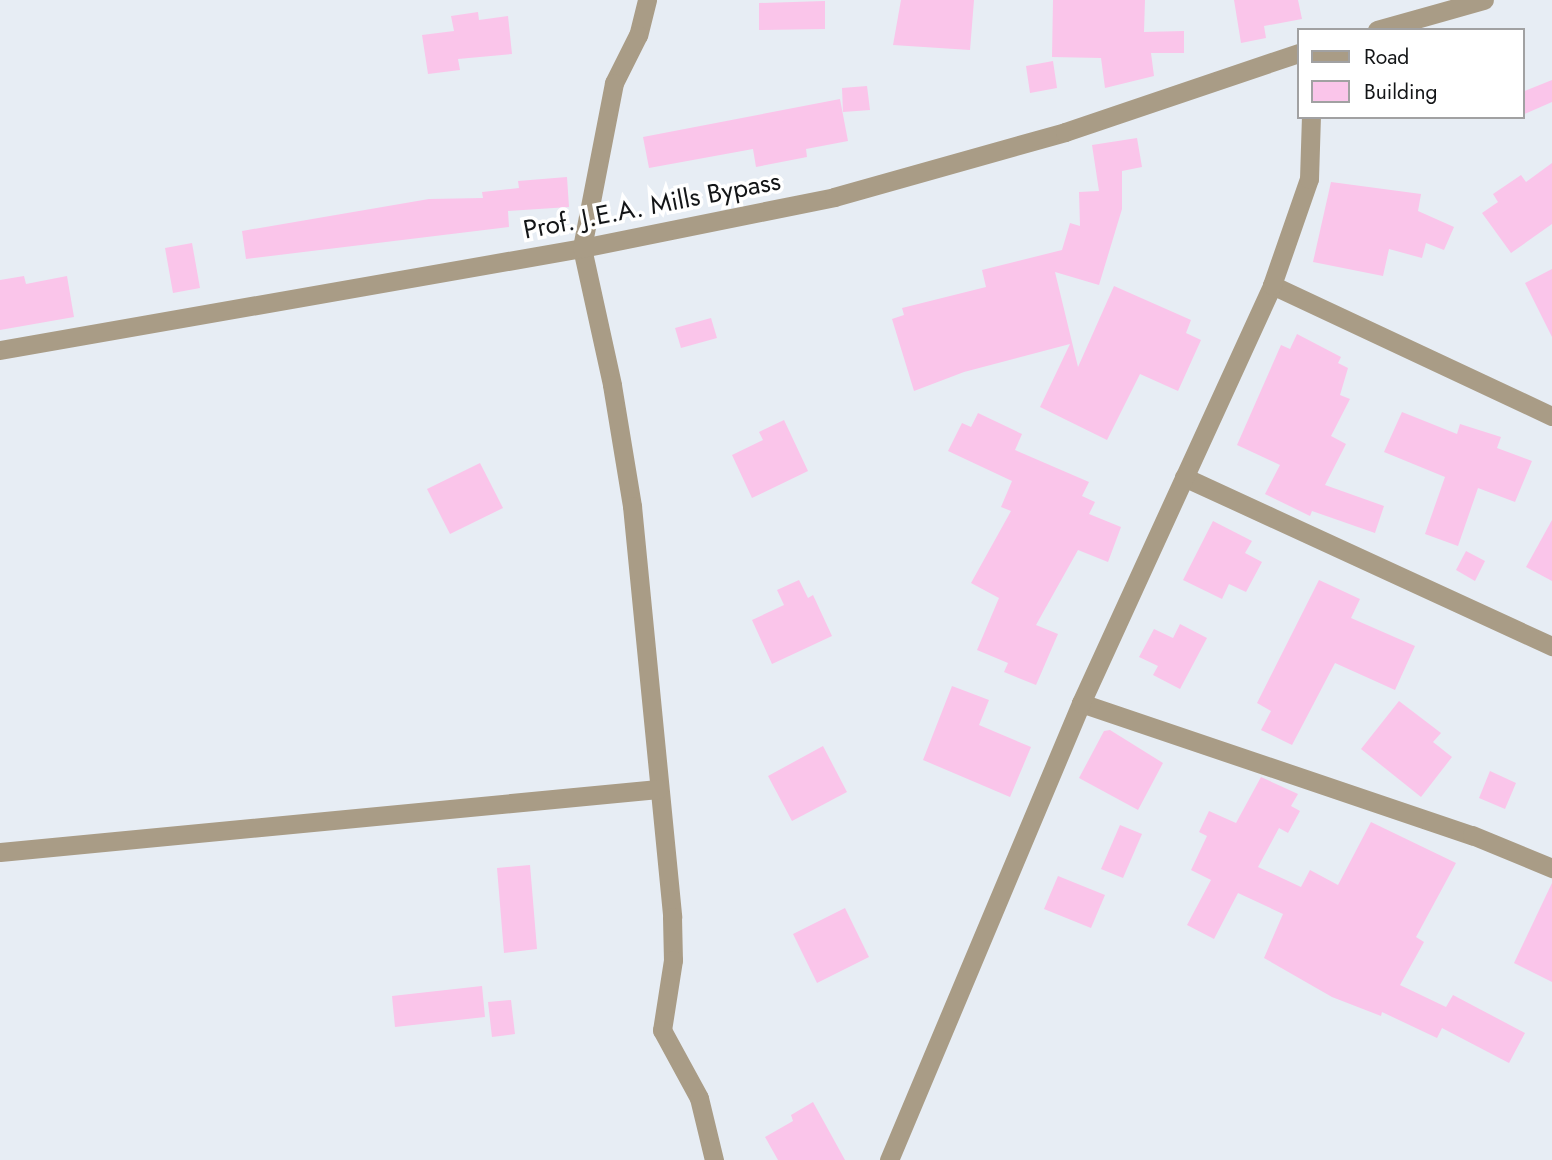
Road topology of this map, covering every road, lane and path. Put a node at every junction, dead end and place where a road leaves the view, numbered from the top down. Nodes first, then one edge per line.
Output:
1 (647, 0) edge
2 (1484, 0) edge
3 (1384, 28) edge
4 (1296, 53) edge
5 (1311, 119) edge
6 (582, 248) junction
7 (1272, 285) junction
8 (0, 350) edge
9 (1552, 416) edge
10 (1184, 477) junction
11 (1552, 646) edge
12 (1081, 703) junction
13 (658, 789) junction
14 (0, 852) edge
15 (1552, 868) edge
16 (715, 1160) edge
17 (889, 1160) edge

1 - 6 street
2 - 3 street
4 - 6 street, Prof. J.E.A. Mills Bypass
5 - 7 street
6 - 8 street, Prof. J.E.A. Mills Bypass
6 - 13 street
7 - 9 street
7 - 10 street
10 - 11 street
10 - 12 street
12 - 15 street
12 - 17 street
13 - 14 street
13 - 16 street

